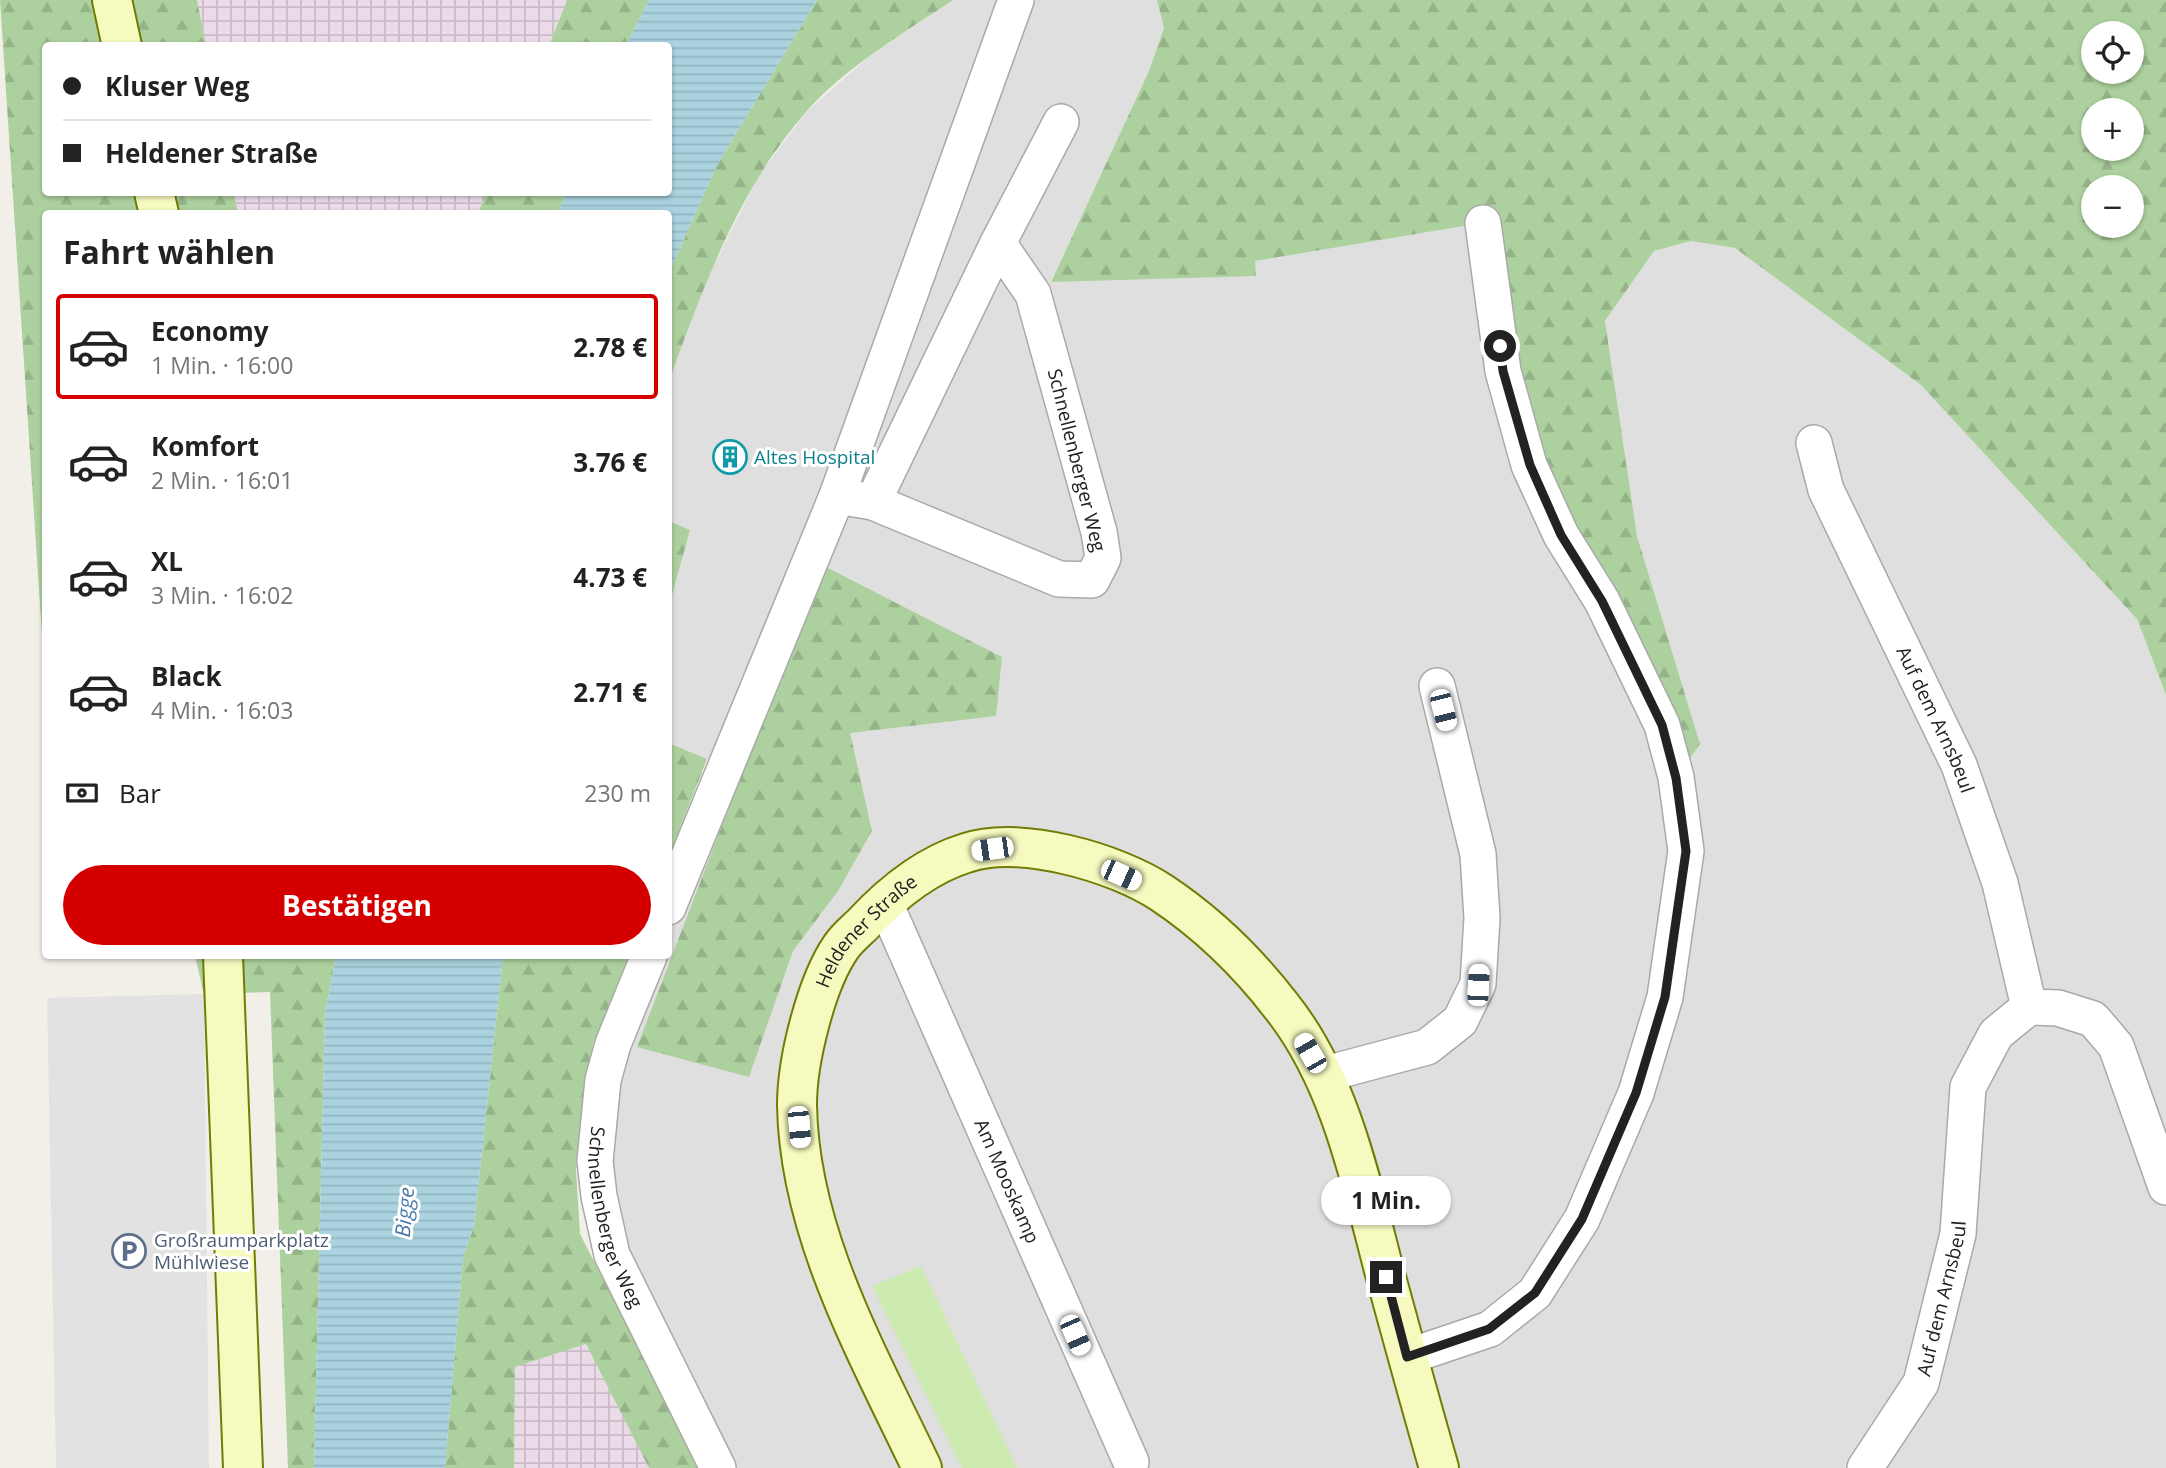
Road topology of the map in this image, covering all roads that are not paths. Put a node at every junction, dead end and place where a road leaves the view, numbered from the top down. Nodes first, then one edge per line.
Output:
1 (111, 0) edge
2 (1016, 0) edge
3 (121, 42) edge
4 (1060, 122) dead end
5 (1483, 223) dead end
6 (998, 243) junction
7 (1814, 443) dead end
8 (836, 496) junction
9 (873, 502) junction
10 (1437, 686) dead end
11 (672, 897) edge
12 (884, 901) junction
13 (223, 959) edge
14 (648, 959) edge
15 (2029, 1007) junction
16 (1322, 1075) junction
17 (2166, 1187) edge
18 (1407, 1357) junction
19 (1131, 1462) dead end
20 (243, 1468) edge
21 (718, 1468) edge
22 (922, 1468) edge
23 (1439, 1468) edge
24 (1865, 1468) edge

1 - 3 main road
2 - 8 street
4 - 6 street
5 - 18 street
6 - 9 street
6 - 9 street, Schnellenberger Weg
7 - 15 street, Auf dem Arnsbeul
8 - 9 street, Schnellenberger Weg
8 - 11 street
10 - 16 street
12 - 16 main road, Heldener Straße
12 - 19 street, Am Mooskamp
12 - 22 main road, Heldener Straße
13 - 20 main road
14 - 21 street, Schnellenberger Weg
15 - 17 street
15 - 24 street, Auf dem Arnsbeul
16 - 18 main road, Heldener Straße
18 - 23 main road, Heldener Straße

